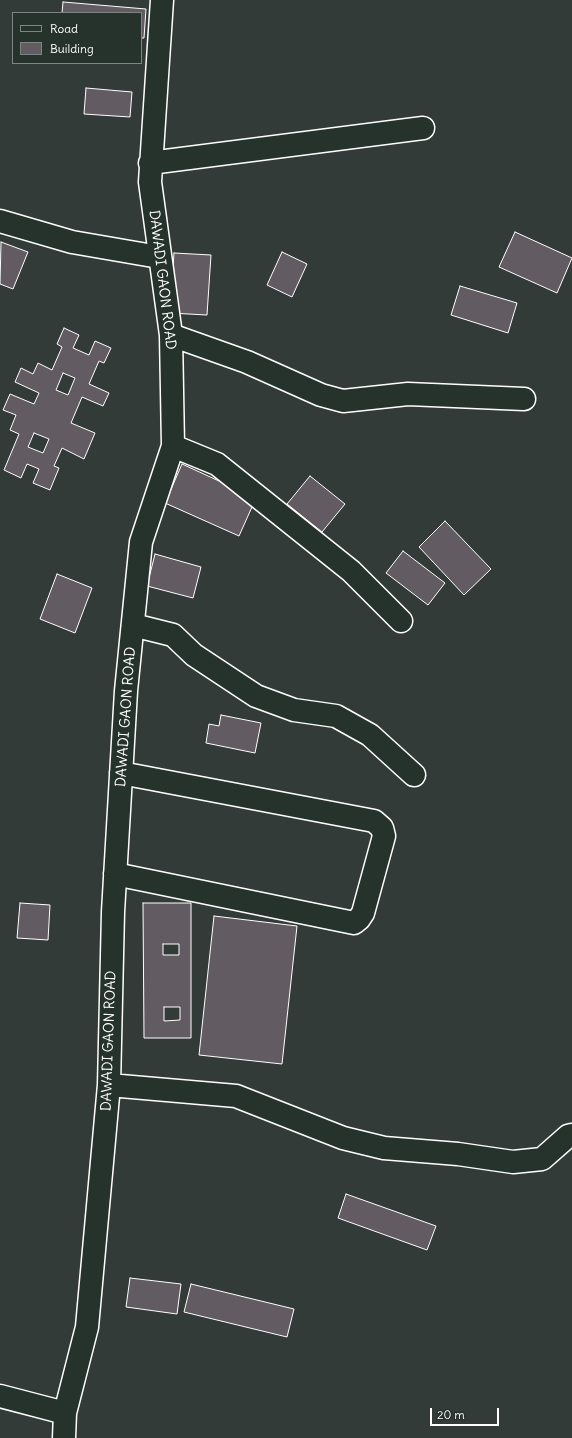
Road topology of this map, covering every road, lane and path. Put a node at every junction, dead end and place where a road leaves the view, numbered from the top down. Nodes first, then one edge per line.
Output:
1 (162, 0) edge
2 (423, 128) dead end
3 (150, 163) junction
4 (0, 221) edge
5 (159, 257) junction
6 (171, 335) junction
7 (524, 400) dead end
8 (173, 446) junction
9 (401, 621) dead end
10 (133, 625) junction
11 (121, 773) junction
12 (414, 774) dead end
13 (115, 874) junction
14 (109, 1085) junction
15 (572, 1135) edge
16 (0, 1396) edge
17 (65, 1413) junction
18 (64, 1438) edge

1 - 3 street, DAWADI GAON ROAD
2 - 3 street
3 - 5 street, DAWADI GAON ROAD
4 - 5 street
5 - 6 street, DAWADI GAON ROAD
6 - 7 street
6 - 8 street, DAWADI GAON ROAD
8 - 9 street
8 - 10 street, DAWADI GAON ROAD
10 - 11 street, DAWADI GAON ROAD
10 - 12 street
11 - 13 street, DAWADI GAON ROAD
11 - 13 street
13 - 14 street, DAWADI GAON ROAD
14 - 15 street
14 - 17 street, DAWADI GAON ROAD
16 - 17 street
17 - 18 street, DAWADI GAON ROAD

